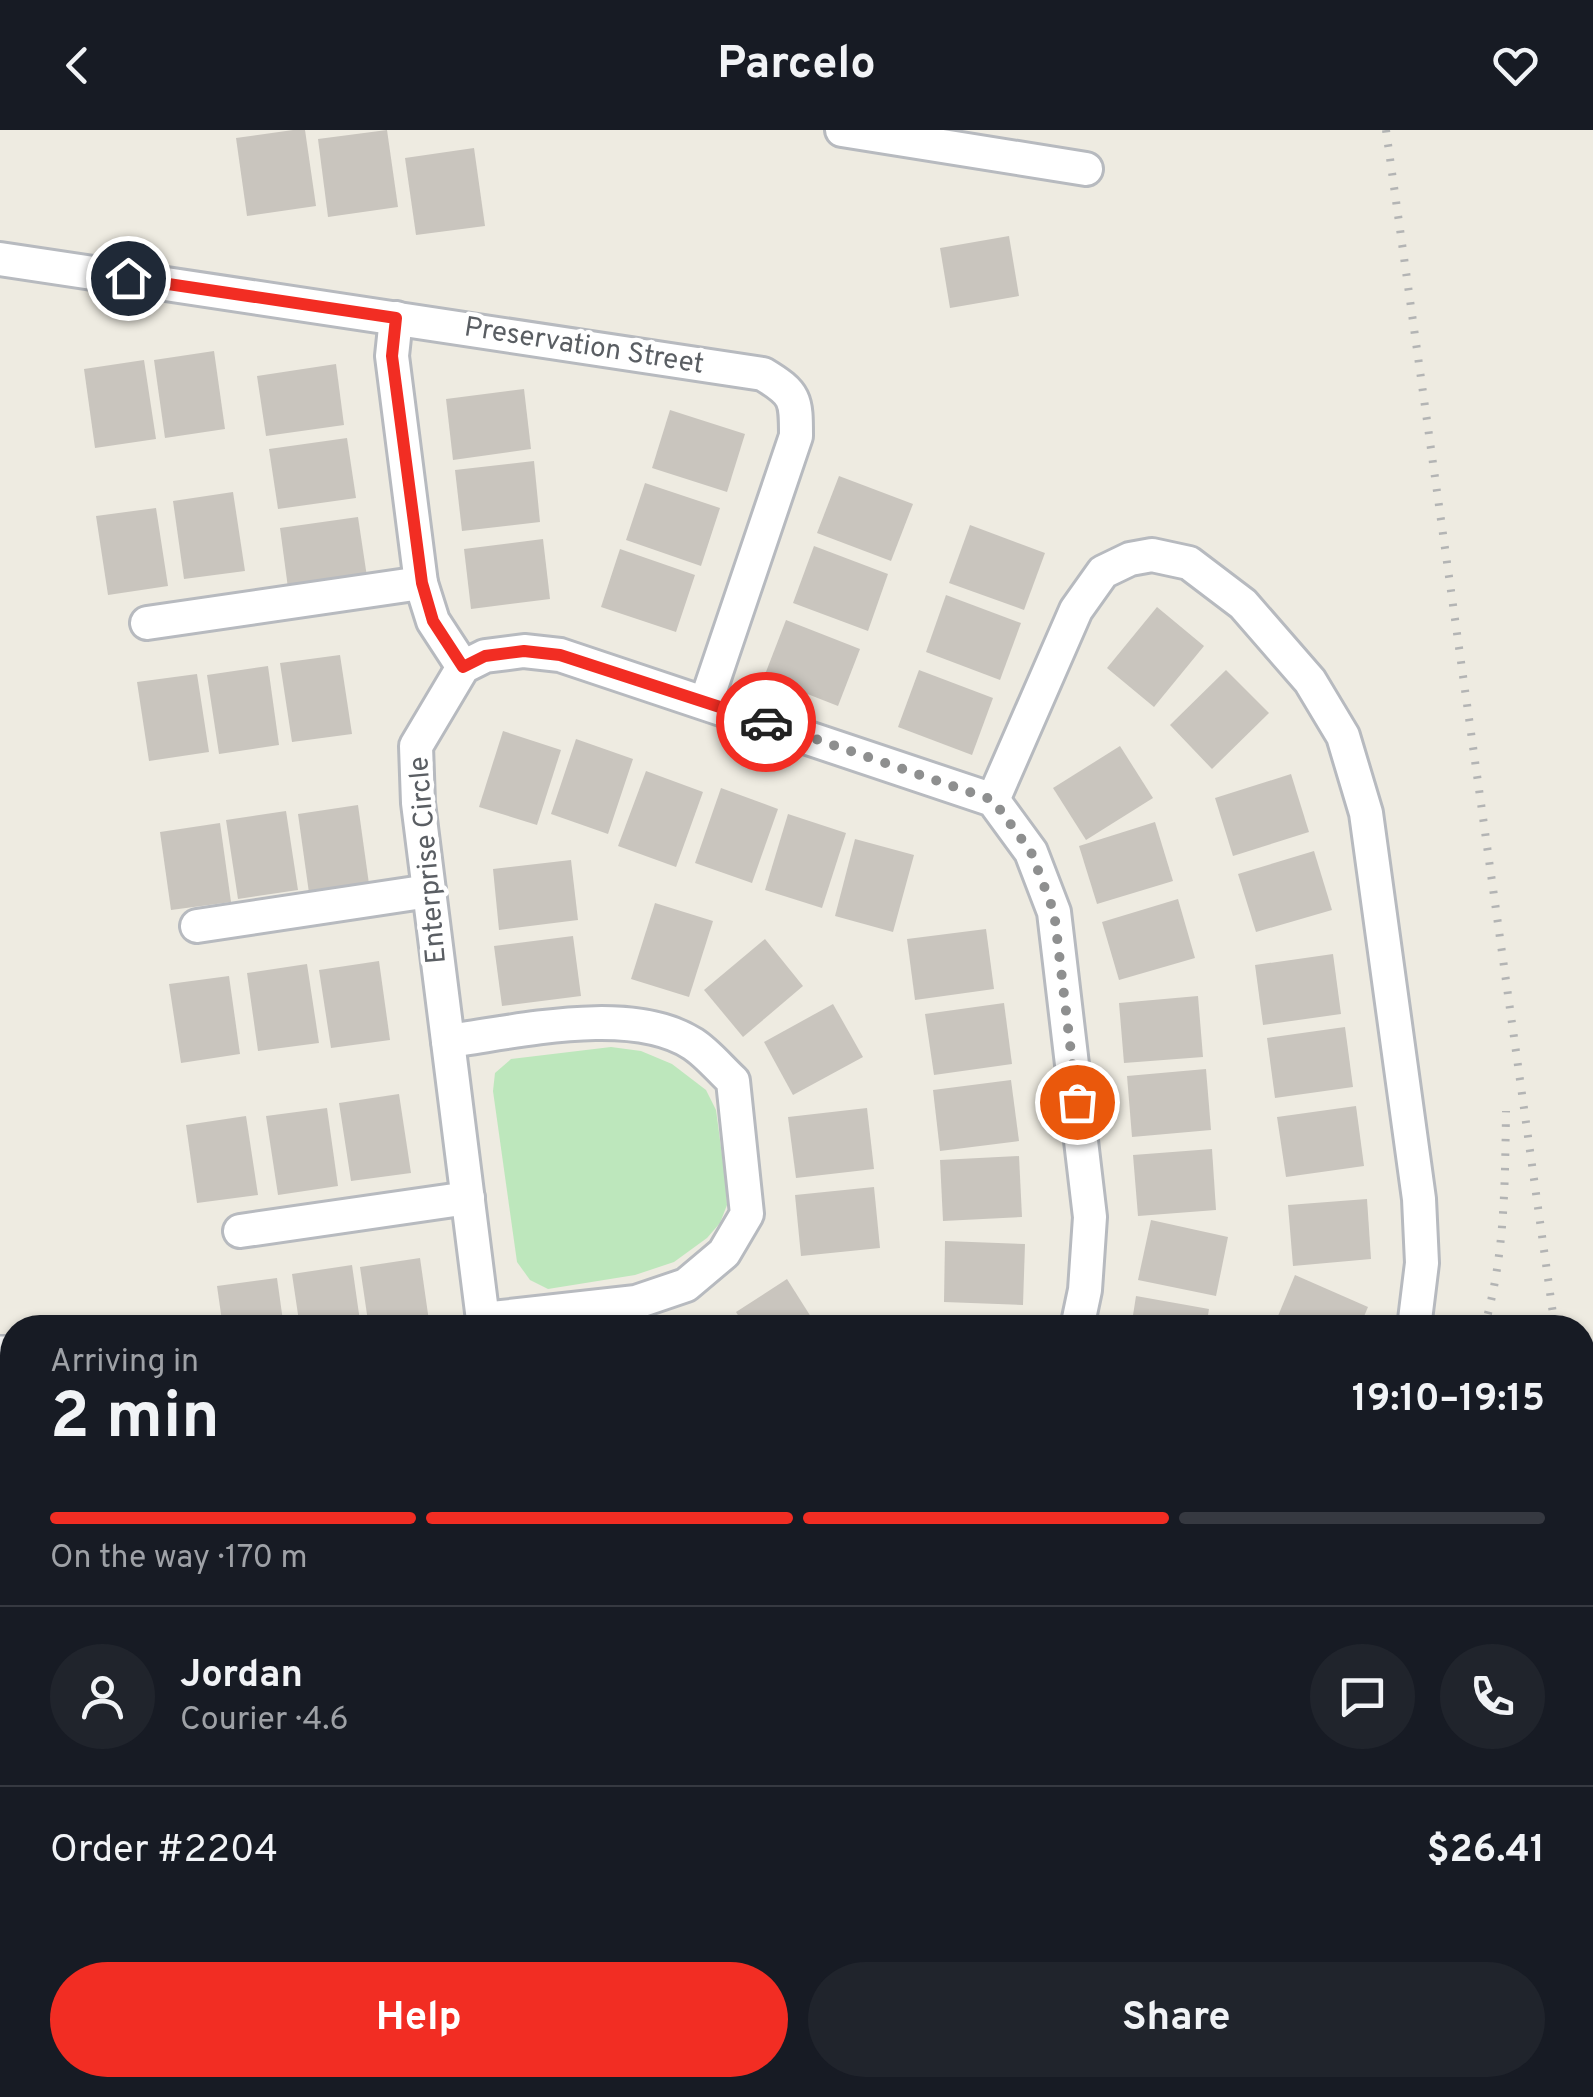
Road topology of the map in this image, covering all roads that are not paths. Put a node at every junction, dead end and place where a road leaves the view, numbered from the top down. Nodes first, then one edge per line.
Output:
1 (842, 130) edge
2 (1086, 169) dead end
3 (0, 258) edge
4 (396, 318) junction
5 (422, 583) junction
6 (147, 623) dead end
7 (463, 667) junction
8 (706, 702) junction
9 (993, 800) junction
10 (429, 891) junction
11 (197, 926) dead end
12 (448, 1041) junction
13 (468, 1198) junction
14 (240, 1232) dead end
15 (483, 1315) edge
16 (546, 1315) edge
17 (1079, 1315) edge
18 (1416, 1315) edge

1 - 2 street
3 - 4 street, Preservation Street
4 - 5 street
4 - 8 street, Preservation Street
5 - 6 street
5 - 7 street
7 - 8 street
7 - 10 street, Enterprise Circle
8 - 9 street
9 - 17 street
9 - 18 street
10 - 11 street
10 - 12 street, Enterprise Circle
12 - 13 street, Enterprise Circle
12 - 16 street
13 - 14 street
13 - 15 street, Enterprise Circle

